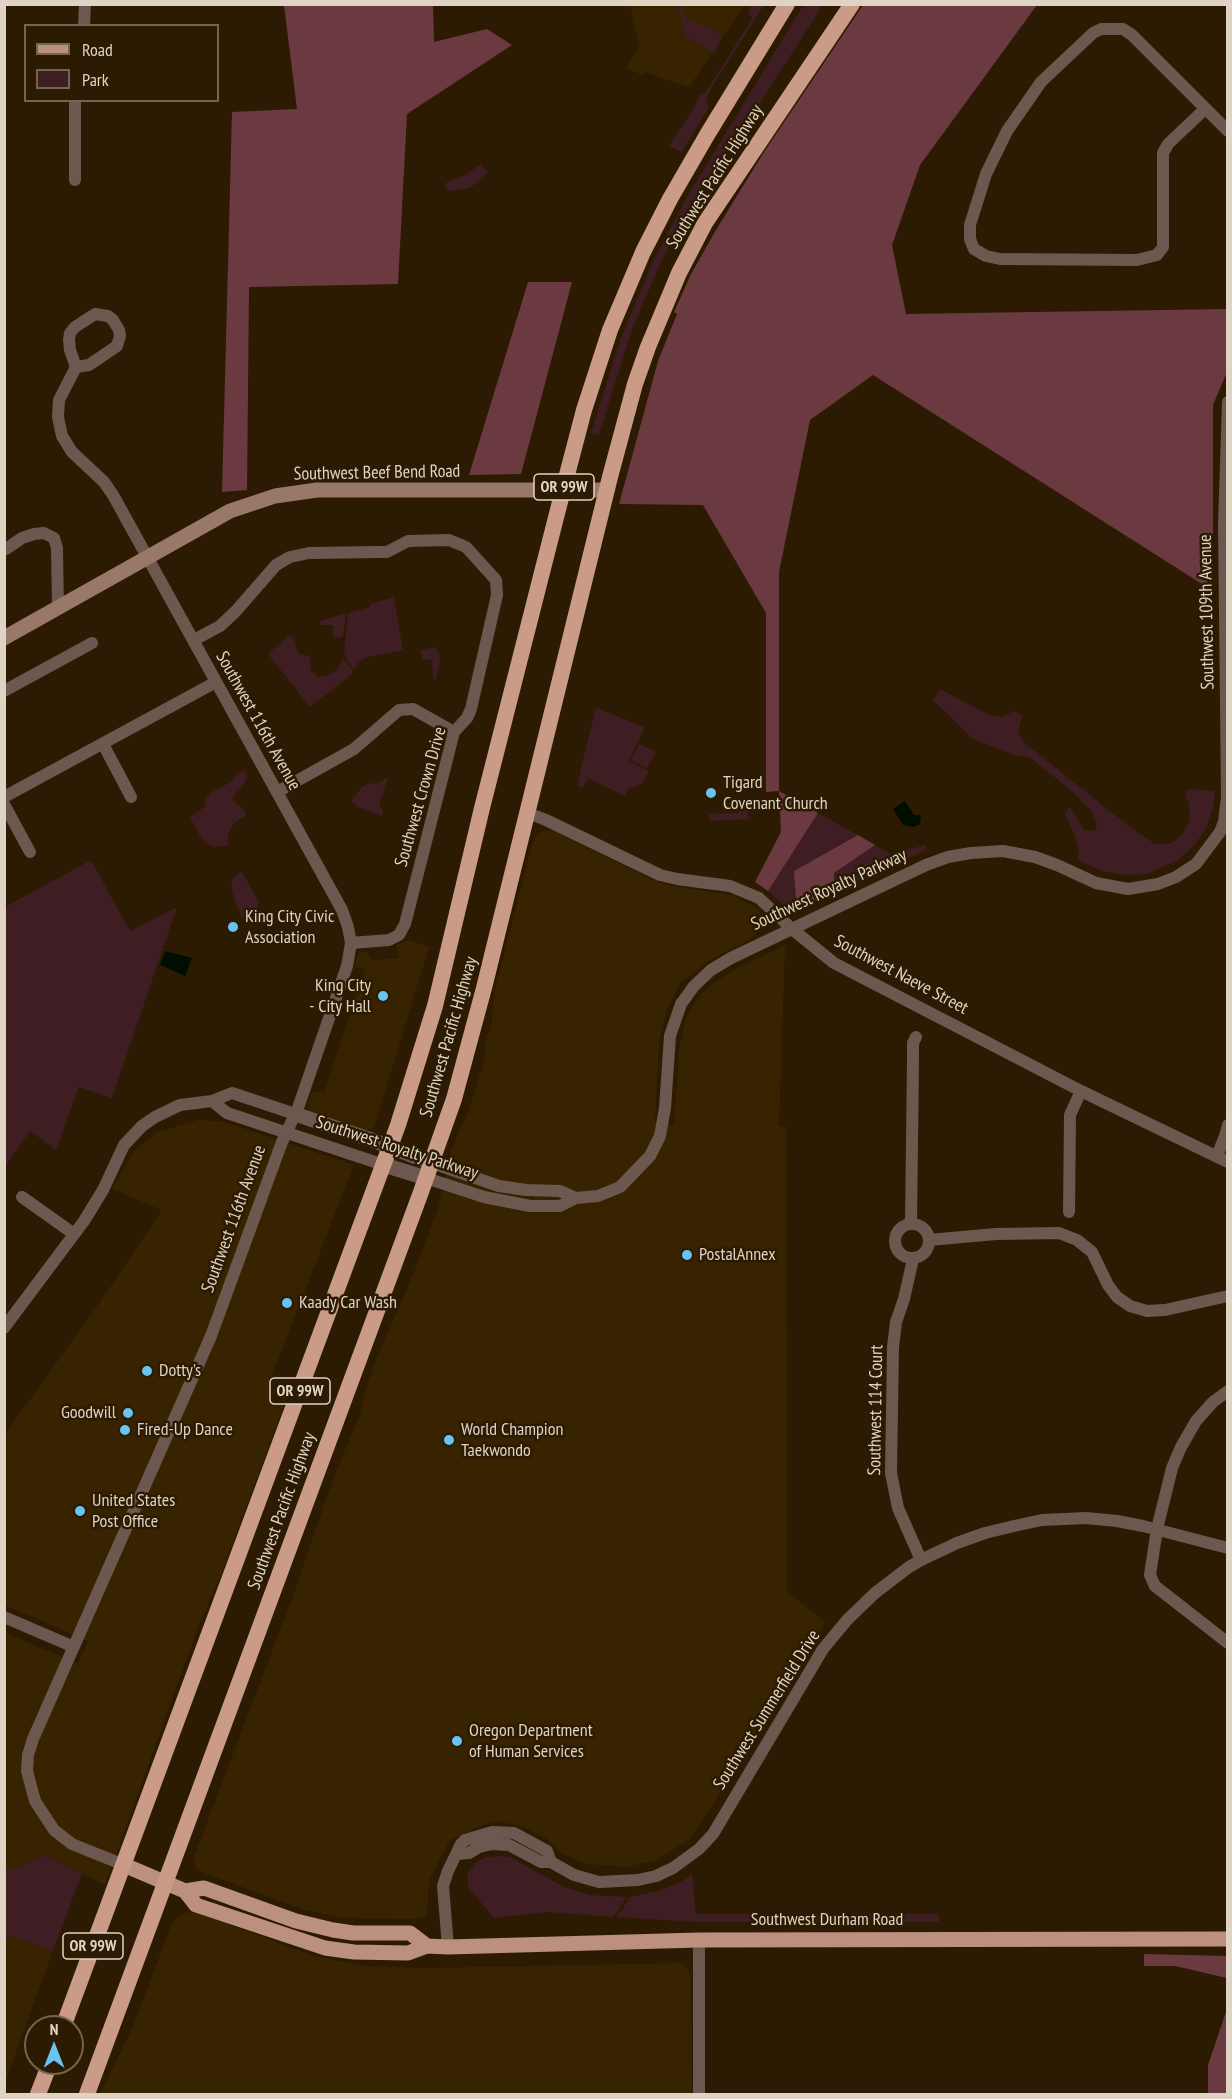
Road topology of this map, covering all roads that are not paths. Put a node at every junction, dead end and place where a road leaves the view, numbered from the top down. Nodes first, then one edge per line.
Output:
1 (85, 4) edge
2 (787, 4) edge
3 (852, 4) edge
4 (84, 24) edge
5 (75, 102) edge
6 (1205, 109) junction
7 (1227, 131) edge
8 (75, 180) dead end
9 (76, 367) junction
10 (1227, 402) edge
11 (563, 490) junction
12 (607, 490) junction
13 (6, 549) dead end
14 (148, 557) junction
15 (1226, 588) edge
16 (58, 608) junction
17 (4, 638) edge
18 (194, 640) junction
19 (92, 643) dead end
20 (216, 682) junction
21 (4, 691) edge
22 (454, 732) junction
23 (103, 744) junction
24 (277, 792) junction
25 (5, 797) edge
26 (131, 797) dead end
27 (528, 813) junction
28 (1226, 823) edge
29 (30, 852) dead end
30 (792, 929) junction
31 (351, 943) junction
32 (916, 1037) dead end
33 (1081, 1091) junction
34 (212, 1101) junction
35 (295, 1114) junction
36 (1227, 1125) edge
37 (286, 1133) junction
38 (390, 1147) junction
39 (1222, 1159) edge
40 (384, 1165) junction
41 (429, 1170) junction
42 (22, 1197) dead end
43 (1069, 1212) dead end
44 (911, 1224) junction
45 (74, 1234) junction
46 (929, 1240) junction
47 (913, 1259) junction
48 (1227, 1296) edge
49 (5, 1328) edge
50 (1227, 1391) edge
51 (1157, 1529) junction
52 (1227, 1548) edge
53 (921, 1560) junction
54 (4, 1617) edge
55 (1227, 1643) edge
56 (74, 1647) junction
57 (124, 1865) junction
58 (165, 1881) junction
59 (1227, 1939) edge
60 (699, 1940) junction
61 (448, 1947) junction
62 (68, 2015) edge
63 (45, 2075) edge
64 (38, 2094) edge
65 (87, 2094) edge
66 (699, 2094) edge

1 - 4 street
2 - 11 highway, Southwest Pacific Highway / OR 99W
3 - 12 highway, Southwest Pacific Highway / OR 99W
5 - 8 street
6 - 6 street
6 - 7 street
9 - 9 street
9 - 14 street, Southwest 116th Avenue
10 - 15 street, Southwest 109th Avenue
11 - 12 main road, Southwest Beef Bend Road
11 - 14 main road, Southwest Beef Bend Road
11 - 38 highway, Southwest Pacific Highway / OR 99W
12 - 27 highway, Southwest Pacific Highway / OR 99W
13 - 16 street
14 - 16 main road, Southwest Beef Bend Road
14 - 18 street, Southwest 116th Avenue
15 - 28 street, Southwest 109th Avenue
16 - 17 main road, Southwest Beef Bend Road
18 - 20 street, Southwest 116th Avenue
18 - 22 street, Southwest Crown Drive
19 - 21 street
20 - 23 street
20 - 24 street, Southwest 116th Avenue
22 - 24 street
22 - 31 street, Southwest Crown Drive
23 - 25 street
23 - 26 street
24 - 31 street, Southwest 116th Avenue
25 - 29 street
27 - 30 street, Southwest Naeve Street
27 - 41 highway, Southwest Pacific Highway / OR 99W
28 - 30 street, Southwest Royalty Parkway
30 - 33 street, Southwest Naeve Street
30 - 41 street, Southwest Royalty Parkway
31 - 35 street, Southwest 116th Avenue
32 - 44 street
33 - 39 street, Southwest Naeve Street
33 - 43 street
34 - 35 street, Southwest Royalty Parkway
34 - 37 street, Southwest Royalty Parkway
34 - 45 street, Southwest Royalty Parkway
35 - 37 street, Southwest 116th Avenue
35 - 38 street, Southwest Royalty Parkway
36 - 39 street
37 - 40 street, Southwest Royalty Parkway
37 - 56 street, Southwest 116th Avenue
38 - 40 highway, Southwest Pacific Highway / OR 99W
38 - 41 street, Southwest Royalty Parkway
40 - 41 street, Southwest Royalty Parkway
40 - 57 highway, Southwest Pacific Highway / OR 99W
41 - 58 highway, Southwest Pacific Highway / OR 99W
42 - 45 street
44 - 46 street
44 - 47 street
45 - 49 street, Southwest Royalty Parkway
46 - 47 street
46 - 48 street
47 - 53 street, Southwest 114 Court
50 - 51 street
51 - 52 street, Southwest Summerfield Drive
51 - 53 street, Southwest Summerfield Drive
51 - 55 street
53 - 61 street, Southwest Summerfield Drive
54 - 56 street
56 - 57 street, Southwest 116th Avenue
57 - 58 main road, Southwest Durham Road
57 - 62 highway, Southwest Pacific Highway / OR 99W
58 - 61 main road, Southwest Durham Road
58 - 65 highway, Southwest Pacific Highway / OR 99W
59 - 60 main road, Southwest Durham Road
60 - 61 main road, Southwest Durham Road
60 - 66 street
63 - 64 highway

